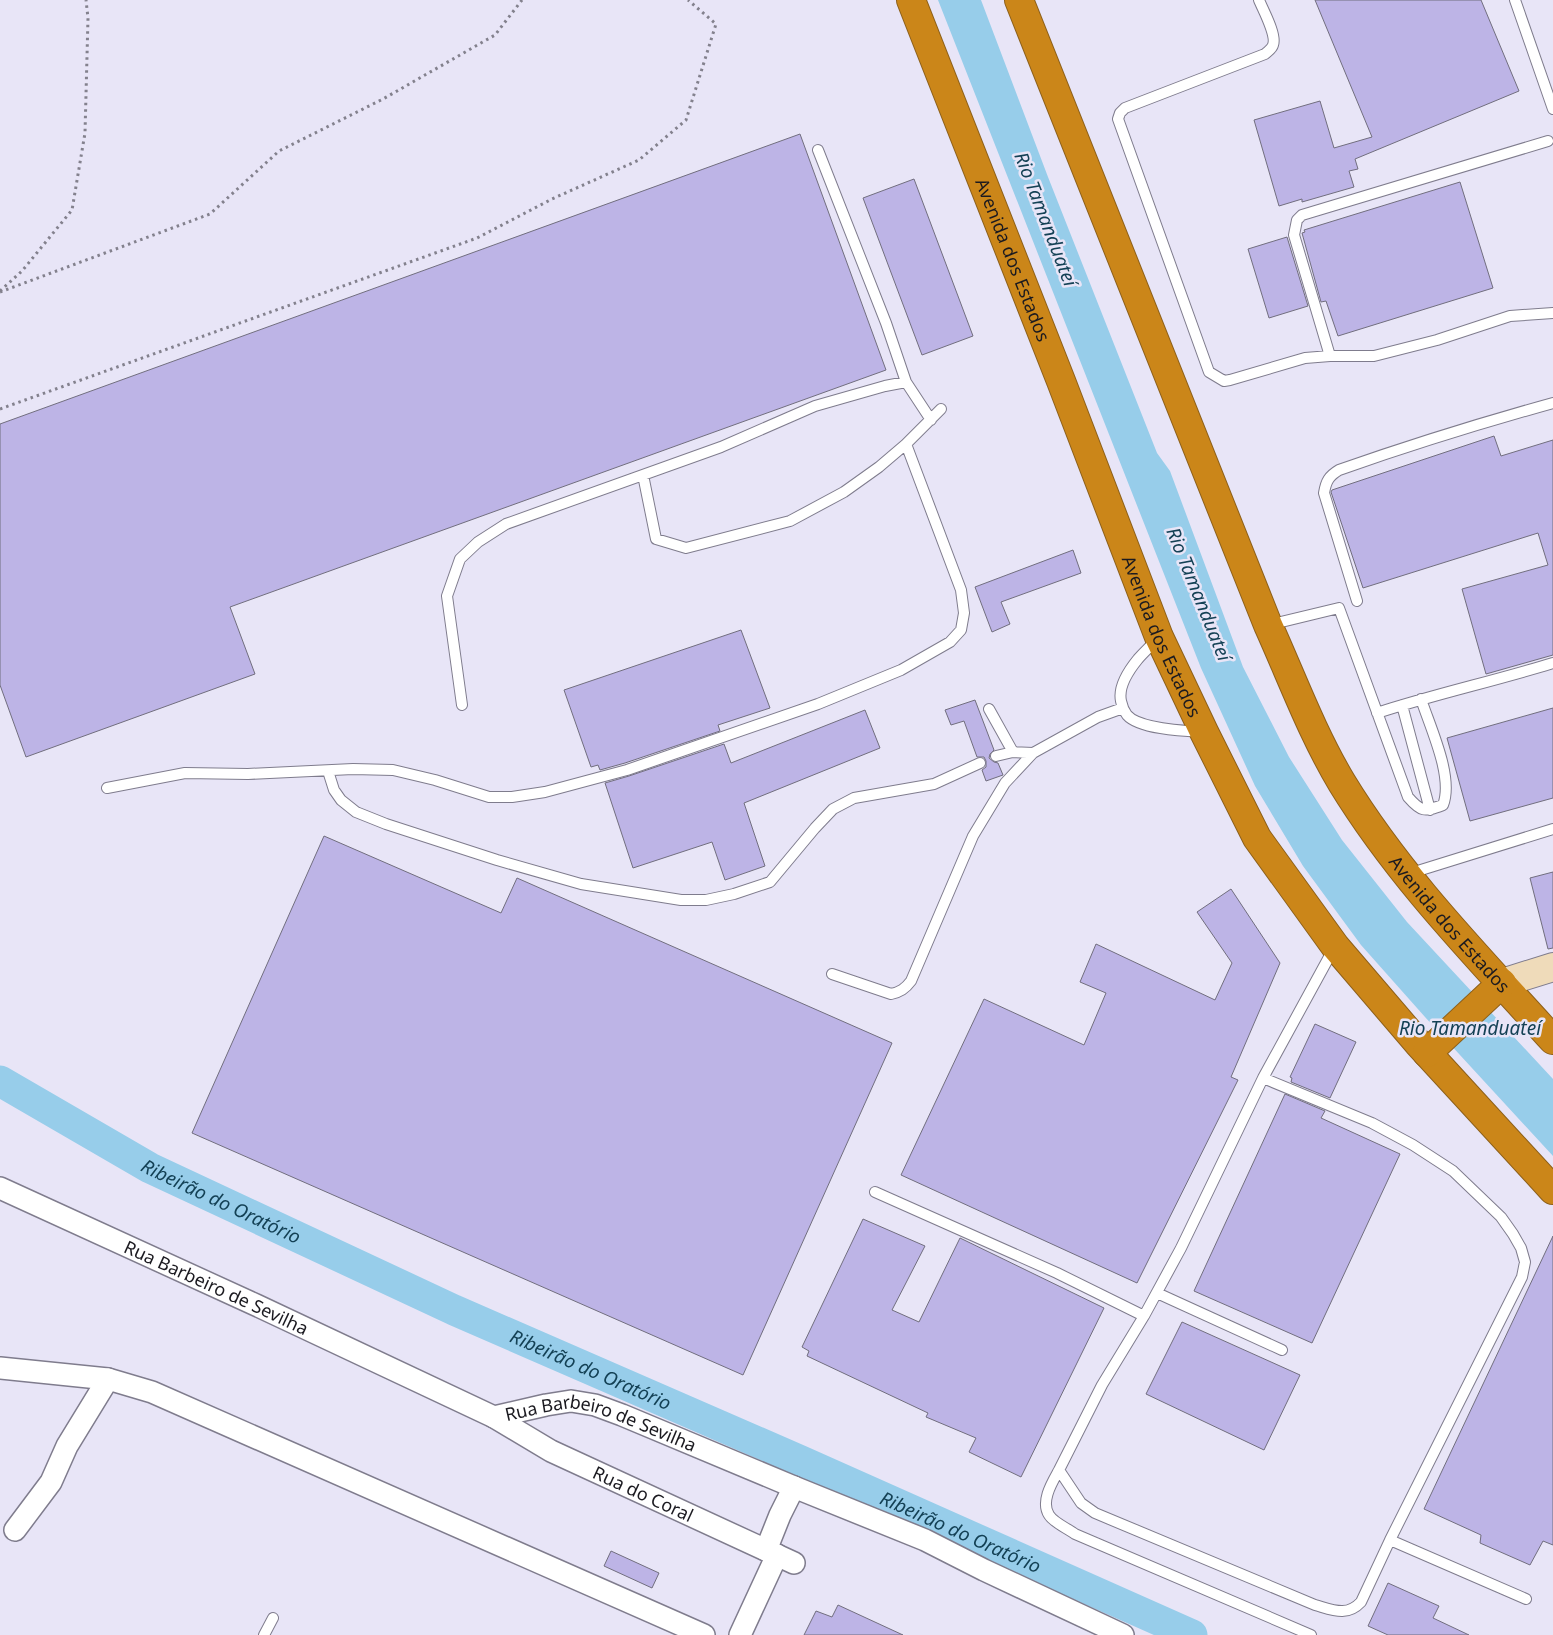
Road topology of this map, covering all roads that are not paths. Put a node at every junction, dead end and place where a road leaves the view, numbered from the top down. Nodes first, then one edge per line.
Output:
1 (911, 0) edge
2 (1020, 0) edge
3 (1258, 0) edge
4 (1514, 0) edge
5 (1553, 109) edge
6 (1548, 141) dead end
7 (818, 150) dead end
8 (1553, 313) edge
9 (1330, 356) junction
10 (906, 382) junction
11 (1553, 403) edge
12 (941, 409) dead end
13 (931, 420) junction
14 (906, 444) junction
15 (643, 475) junction
16 (1357, 601) dead end
17 (1268, 625) junction
18 (1159, 637) junction
19 (1553, 663) edge
20 (1421, 699) junction
21 (462, 705) dead end
22 (1402, 705) junction
23 (1123, 708) junction
24 (989, 709) dead end
25 (1377, 713) junction
26 (1204, 732) junction
27 (1013, 752) junction
28 (1033, 753) junction
29 (996, 756) dead end
30 (980, 763) dead end
31 (328, 771) junction
32 (107, 788) dead end
33 (1430, 810) junction
34 (1553, 829) edge
35 (1406, 875) junction
36 (1335, 946) junction
37 (1553, 967) edge
38 (832, 974) dead end
39 (1494, 991) junction
40 (1553, 1040) edge
41 (1435, 1046) junction
42 (1263, 1078) junction
43 (0, 1188) edge
44 (1553, 1190) edge
45 (875, 1192) dead end
46 (1157, 1293) junction
47 (1144, 1316) junction
48 (1282, 1350) dead end
49 (0, 1368) edge
50 (108, 1379) junction
51 (494, 1417) junction
52 (1059, 1470) junction
53 (794, 1487) junction
54 (15, 1530) dead end
55 (1390, 1540) junction
56 (779, 1556) junction
57 (1526, 1599) dead end
58 (273, 1618) dead end
59 (264, 1635) edge
60 (704, 1635) edge
61 (740, 1635) edge
62 (1123, 1635) edge
63 (1312, 1635) edge

1 - 18 highway, Avenida dos Estados
2 - 17 highway, Avenida dos Estados
3 - 9 lane
4 - 5 lane
6 - 9 lane
7 - 10 lane
8 - 9 lane
10 - 13 lane
10 - 15 lane
11 - 16 lane
12 - 13 lane
13 - 14 lane
14 - 15 lane
14 - 31 lane
15 - 21 lane
17 - 25 lane
17 - 35 highway, Avenida dos Estados
18 - 23 lane
18 - 26 highway, Avenida dos Estados
19 - 20 lane
20 - 22 lane
20 - 33 lane
22 - 25 lane
22 - 33 lane
23 - 26 lane
23 - 28 lane
24 - 27 lane
25 - 33 lane
26 - 36 highway, Avenida dos Estados
27 - 28 lane
27 - 29 lane
28 - 38 lane
30 - 31 lane
31 - 32 lane
34 - 35 lane
35 - 39 highway, Avenida dos Estados
36 - 41 highway, Avenida dos Estados
36 - 42 lane
37 - 39 main road
39 - 40 highway, Avenida dos Estados
39 - 41 highway
41 - 44 highway, Avenida dos Estados
42 - 46 lane
42 - 55 lane
43 - 51 street, Rua Barbeiro de Sevilha
45 - 47 lane
46 - 47 lane
46 - 48 lane
47 - 52 lane
49 - 50 street
50 - 54 street
50 - 60 street
51 - 53 street, Rua Barbeiro de Sevilha
51 - 56 street, Rua do Coral
52 - 55 lane
52 - 63 lane
53 - 56 street
53 - 62 street, Rua Barbeiro de Sevilha
55 - 57 lane
56 - 61 street
58 - 59 lane

